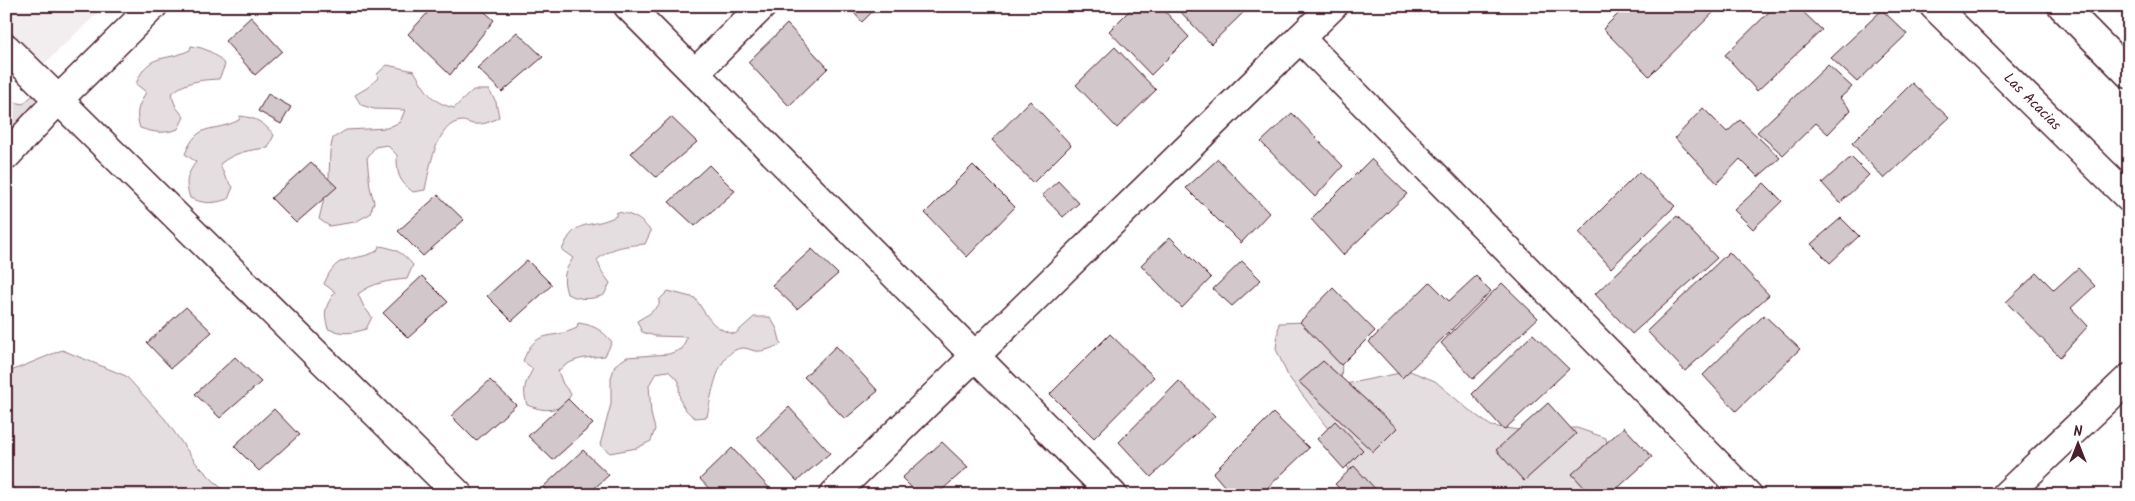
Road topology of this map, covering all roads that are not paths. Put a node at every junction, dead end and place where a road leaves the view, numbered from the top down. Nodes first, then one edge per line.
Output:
1 (153, 6) edge
2 (628, 6) edge
3 (762, 6) edge
4 (1332, 6) edge
5 (1934, 6) edge
6 (2062, 6) edge
7 (1300, 38) junction
8 (6, 48) edge
9 (694, 73) junction
10 (2129, 74) edge
11 (59, 99) junction
12 (6, 156) edge
13 (2129, 198) edge
14 (975, 356) junction
15 (2129, 378) edge
16 (459, 495) edge
17 (833, 495) edge
18 (1114, 495) edge
19 (1748, 495) edge
20 (2006, 495) edge

1 - 11 street
2 - 9 street
3 - 9 street
4 - 7 street
5 - 13 street, Las Acacias
6 - 10 street
7 - 14 street
7 - 19 street
8 - 11 street
9 - 14 street
11 - 12 street
11 - 16 street
14 - 17 street
14 - 18 street
15 - 20 street

